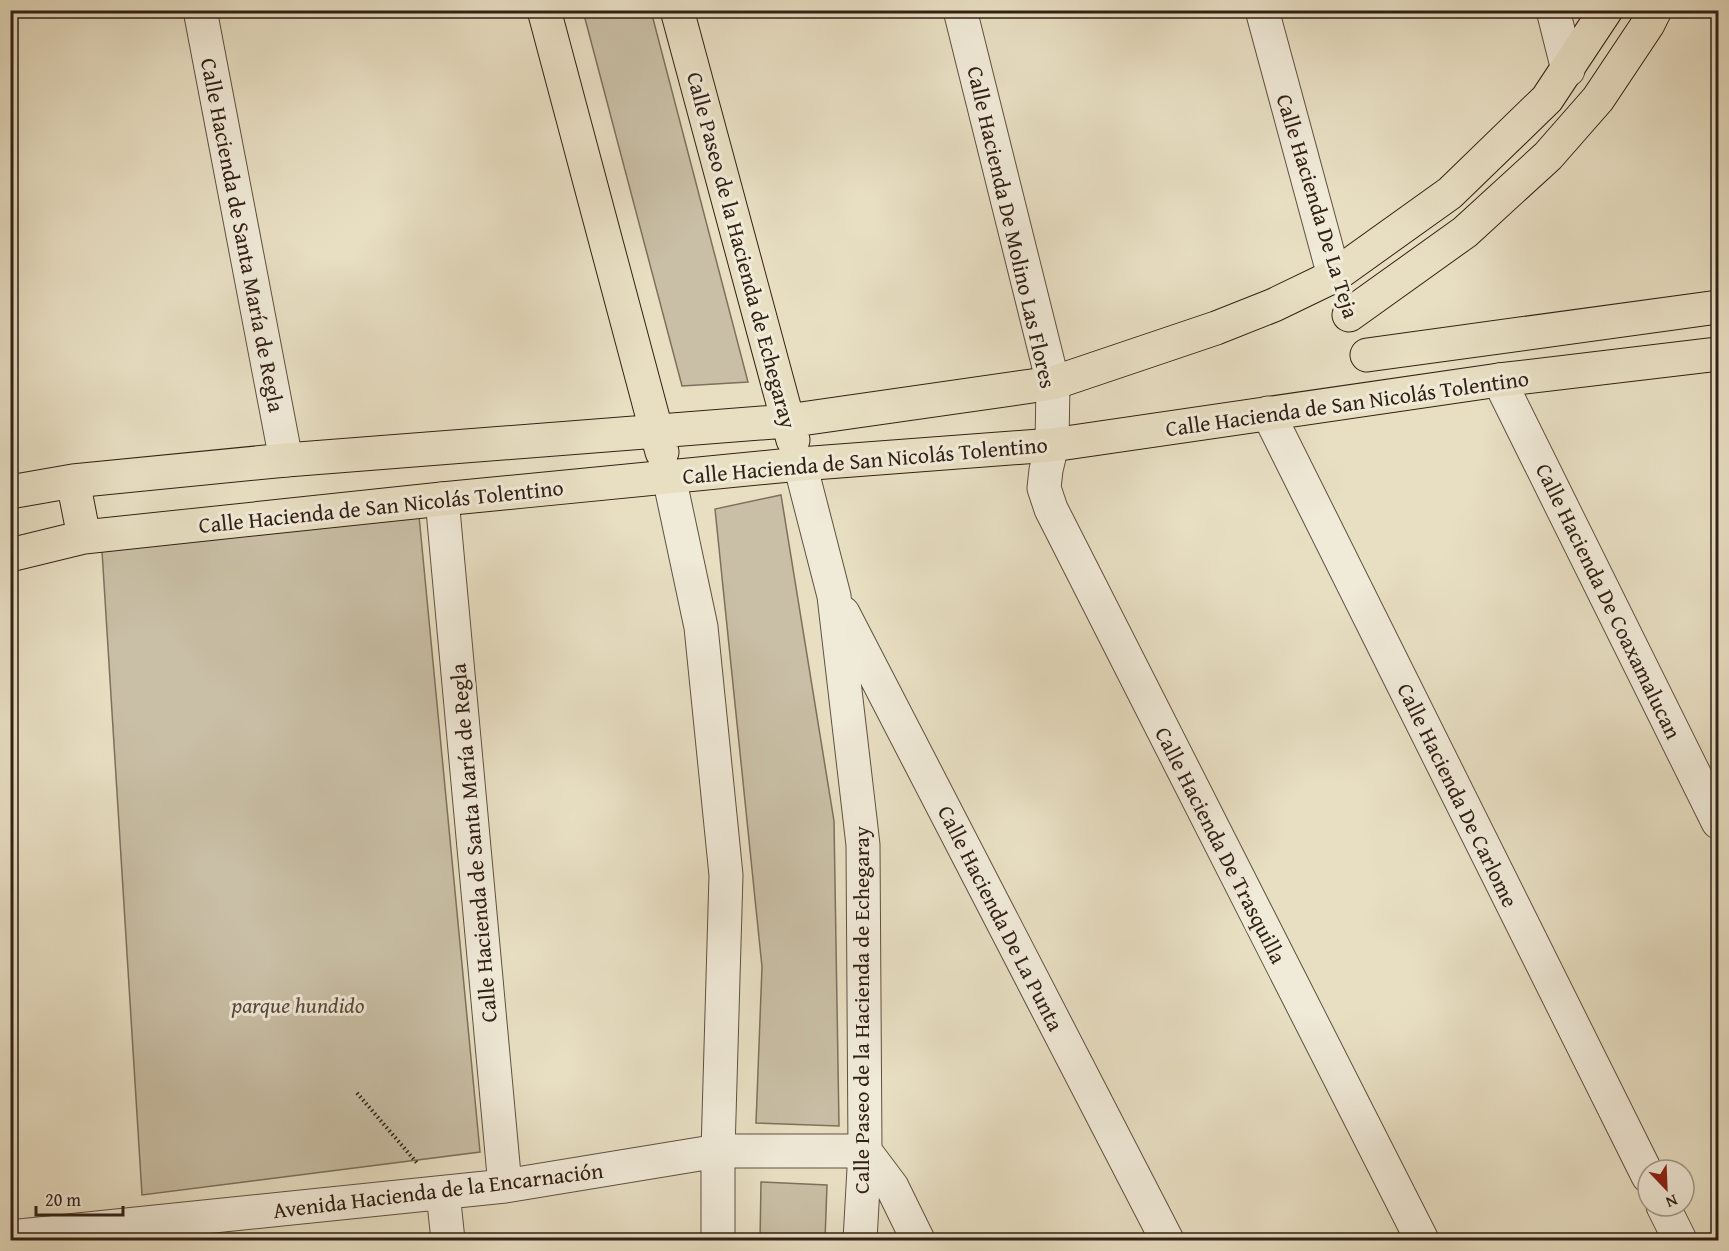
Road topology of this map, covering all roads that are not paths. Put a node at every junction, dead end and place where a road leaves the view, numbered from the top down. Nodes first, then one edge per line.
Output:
1 (200, 10) edge
2 (544, 10) edge
3 (677, 10) edge
4 (960, 10) edge
5 (1262, 10) edge
6 (1552, 10) edge
7 (1606, 10) edge
8 (1655, 10) edge
9 (1568, 70) junction
10 (1334, 276) junction
11 (1719, 307) edge
12 (1349, 315) junction
13 (1719, 354) edge
14 (1367, 355) junction
15 (1499, 380) junction
16 (1053, 383) junction
17 (1386, 397) junction
18 (1268, 413) junction
19 (787, 421) junction
20 (657, 431) junction
21 (1053, 445) junction
22 (286, 460) junction
23 (801, 464) junction
24 (669, 477) junction
25 (73, 481) junction
26 (10, 492) edge
27 (442, 499) junction
28 (84, 537) junction
29 (10, 555) edge
30 (834, 596) junction
31 (1719, 822) edge
32 (718, 1151) junction
33 (865, 1151) junction
34 (1639, 1158) edge
35 (505, 1186) junction
36 (443, 1193) junction
37 (1669, 1218) edge
38 (214, 1229) edge
39 (10, 1237) edge
40 (448, 1240) edge
41 (718, 1240) edge
42 (860, 1240) edge
43 (918, 1240) edge
44 (1167, 1240) edge
45 (1422, 1240) edge
46 (1680, 1240) edge

1 - 22 street, Calle Hacienda de Santa María de Regla
2 - 20 main road
3 - 19 main road, Calle Paseo de la Hacienda de Echegaray
4 - 16 street, Calle Hacienda De Molino Las Flores
5 - 10 street, Calle Hacienda De La Teja
6 - 9 street
7 - 9 main road, Calle Hacienda de San Nicolás Tolentino
8 - 12 main road
9 - 10 main road, Calle Hacienda de San Nicolás Tolentino
10 - 12 main road, Calle Hacienda De La Teja
10 - 16 main road, Calle Hacienda de San Nicolás Tolentino
11 - 14 main road, Calle Hacienda de San Nicolás Tolentino
12 - 14 main road, Calle Hacienda De La Teja
13 - 15 main road, Calle Hacienda de San Nicolás Tolentino
14 - 17 main road, Calle Hacienda De La Teja
15 - 17 main road, Calle Hacienda de San Nicolás Tolentino
15 - 31 street, Calle Hacienda De Coaxamalucan
16 - 19 main road, Calle Hacienda de San Nicolás Tolentino
16 - 21 street, Calle Hacienda De Molino Las Flores
17 - 18 main road, Calle Hacienda de San Nicolás Tolentino
18 - 21 main road, Calle Hacienda de San Nicolás Tolentino
18 - 34 street, Calle Hacienda De Carlome
19 - 20 main road, Calle Hacienda de San Nicolás Tolentino
19 - 23 main road, Calle Paseo de la Hacienda de Echegaray
20 - 22 main road, Calle Hacienda de San Nicolás Tolentino
20 - 24 main road
21 - 23 main road, Calle Hacienda de San Nicolás Tolentino
21 - 45 street, Calle Hacienda De Trasquilla
22 - 25 main road, Calle Hacienda de San Nicolás Tolentino
23 - 24 main road, Calle Hacienda de San Nicolás Tolentino
23 - 30 street, Calle Paseo de la Hacienda de Echegaray
24 - 27 main road, Calle Hacienda de San Nicolás Tolentino
24 - 32 street
25 - 26 main road, Calle Hacienda de San Nicolás Tolentino
25 - 28 main road
27 - 28 main road, Calle Hacienda de San Nicolás Tolentino
27 - 35 street, Calle Hacienda de Santa María de Regla
28 - 29 main road, Calle Hacienda de San Nicolás Tolentino
30 - 33 street, Calle Paseo de la Hacienda de Echegaray
30 - 44 street, Calle Hacienda De La Punta
32 - 33 street, Avenida Hacienda de la Encarnación
32 - 35 street, Avenida Hacienda de la Encarnación
32 - 41 street
33 - 42 street, Calle Paseo de la Hacienda de Echegaray
33 - 43 street
35 - 36 street, Avenida Hacienda de la Encarnación
36 - 38 street, Avenida Hacienda de la Encarnación
36 - 40 street
37 - 46 street
38 - 39 street, Avenida Hacienda de la Encarnación

